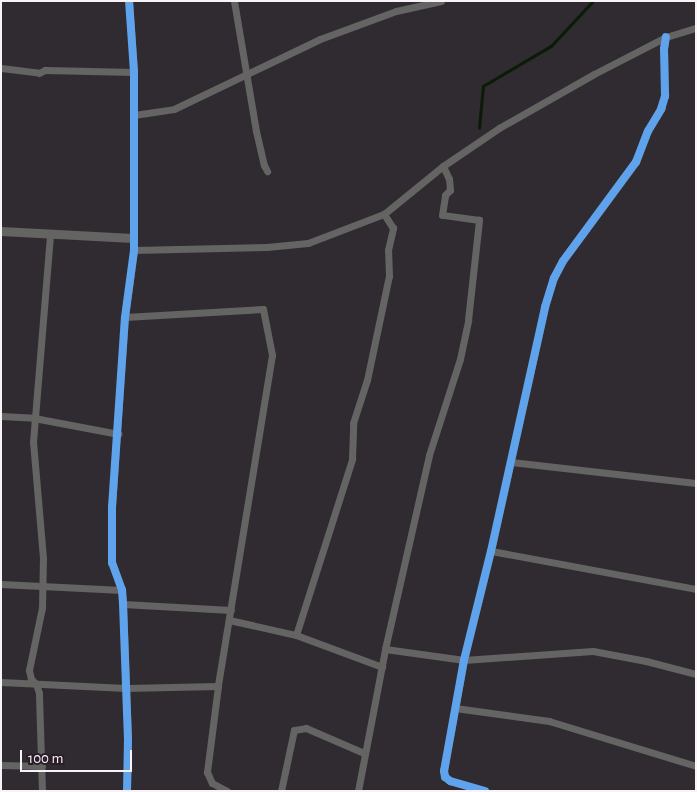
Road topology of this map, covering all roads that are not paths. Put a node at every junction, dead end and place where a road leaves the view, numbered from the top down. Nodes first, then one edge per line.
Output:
1 (129, 1) edge
2 (234, 1) edge
3 (441, 1) edge
4 (696, 28) edge
5 (666, 37) junction
6 (1, 68) edge
7 (134, 72) junction
8 (246, 74) junction
9 (134, 115) junction
10 (442, 166) junction
11 (267, 171) dead end
12 (384, 214) junction
13 (1, 231) edge
14 (50, 235) junction
15 (133, 238) junction
16 (134, 250) junction
17 (125, 317) junction
18 (1, 416) edge
19 (34, 418) junction
20 (119, 434) junction
21 (511, 462) junction
22 (696, 483) edge
23 (491, 551) junction
24 (1, 584) edge
25 (42, 586) junction
26 (696, 589) edge
27 (122, 590) junction
28 (123, 604) junction
29 (231, 610) junction
30 (229, 620) junction
31 (296, 635) junction
32 (385, 649) junction
33 (464, 660) junction
34 (382, 667) junction
35 (696, 674) edge
36 (1, 682) edge
37 (36, 684) junction
38 (218, 686) junction
39 (126, 688) junction
40 (455, 708) junction
41 (364, 753) junction
42 (1, 765) edge
43 (42, 766) junction
44 (696, 766) edge
45 (42, 791) edge
46 (127, 791) edge
47 (227, 791) edge
48 (281, 791) edge
49 (358, 791) edge
50 (485, 791) edge

1 - 7 street
2 - 8 street
3 - 8 street
4 - 5 street
5 - 10 street
5 - 21 street
6 - 7 street
7 - 9 street
8 - 9 street
8 - 11 street
9 - 15 street
10 - 12 street
10 - 32 street
12 - 16 street
12 - 31 street
13 - 14 street
14 - 15 street
14 - 19 street
15 - 16 street
16 - 17 street
17 - 20 street
17 - 29 street
18 - 19 street
19 - 20 street
19 - 25 street
20 - 27 street
21 - 22 street
21 - 23 street
23 - 26 street
23 - 33 street
24 - 25 street
25 - 27 street
25 - 37 street
27 - 28 street
28 - 29 street
28 - 39 street
29 - 30 street
30 - 31 street
30 - 38 street
31 - 34 street
32 - 33 street
32 - 34 street
33 - 35 street
33 - 40 street
34 - 41 street
36 - 37 street
37 - 39 street
37 - 43 street
38 - 39 street
38 - 47 street
39 - 46 street
40 - 44 street
40 - 50 street
41 - 48 street
41 - 49 street
42 - 43 street
43 - 45 street

